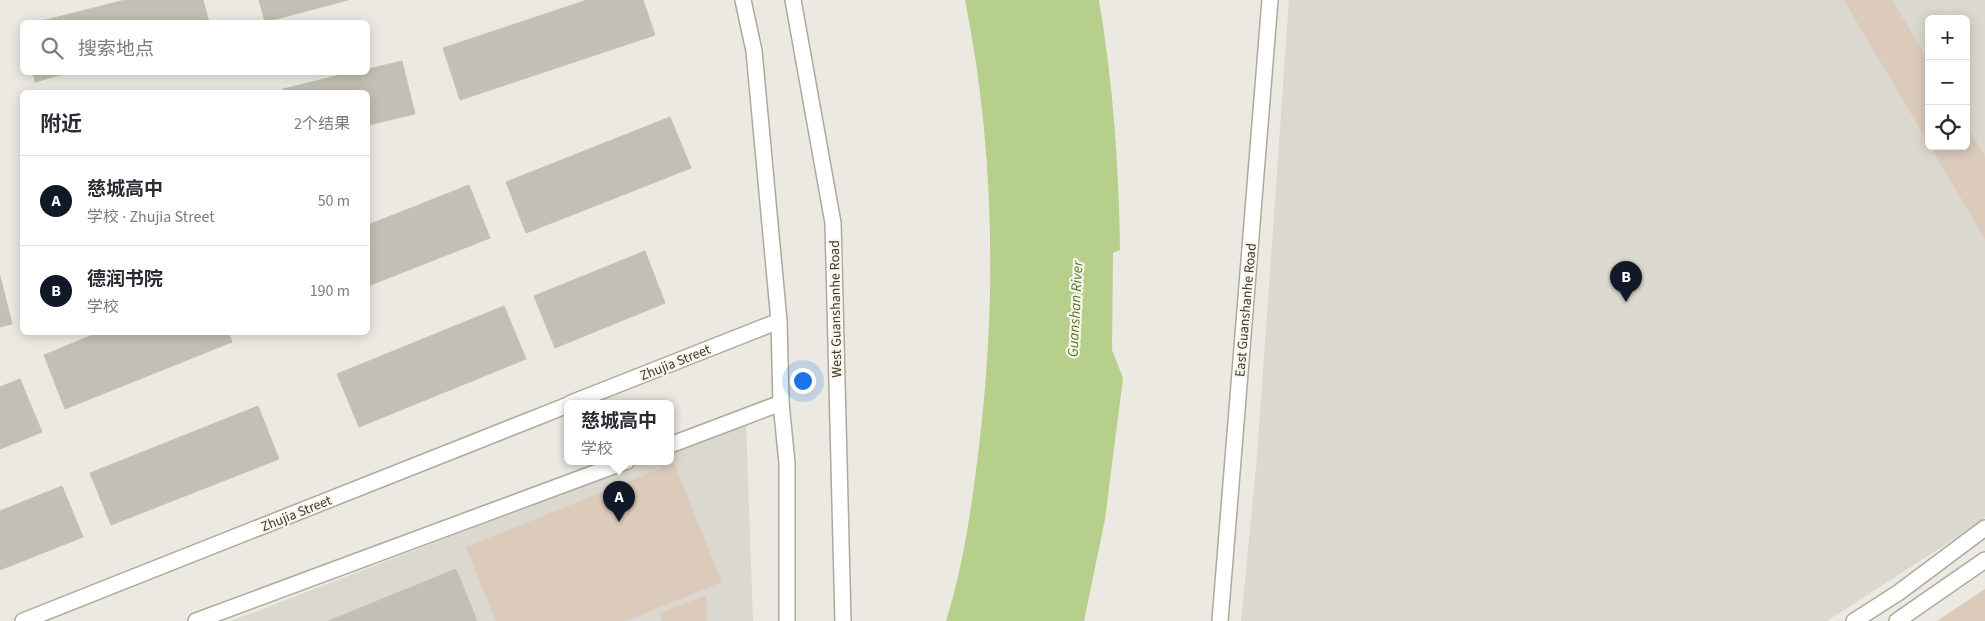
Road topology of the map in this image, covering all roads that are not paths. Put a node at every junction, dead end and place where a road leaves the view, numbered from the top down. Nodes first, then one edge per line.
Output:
1 (743, 0) edge
2 (794, 0) edge
3 (1270, 0) edge
4 (779, 321) junction
5 (579, 400) edge
6 (781, 404) junction
7 (564, 406) edge
8 (674, 444) edge
9 (616, 465) edge
10 (1985, 528) edge
11 (1985, 560) edge
12 (24, 621) edge
13 (196, 621) edge
14 (787, 621) edge
15 (844, 621) edge
16 (1220, 621) edge
17 (1854, 621) edge
18 (1898, 621) edge

1 - 4 street
2 - 15 street, West Guanshanhe Road
3 - 16 street, East Guanshanhe Road
4 - 5 street, Zhujia Street
4 - 6 street
6 - 8 street
6 - 14 street
7 - 12 street, Zhujia Street
9 - 13 street
10 - 17 street
11 - 18 street

